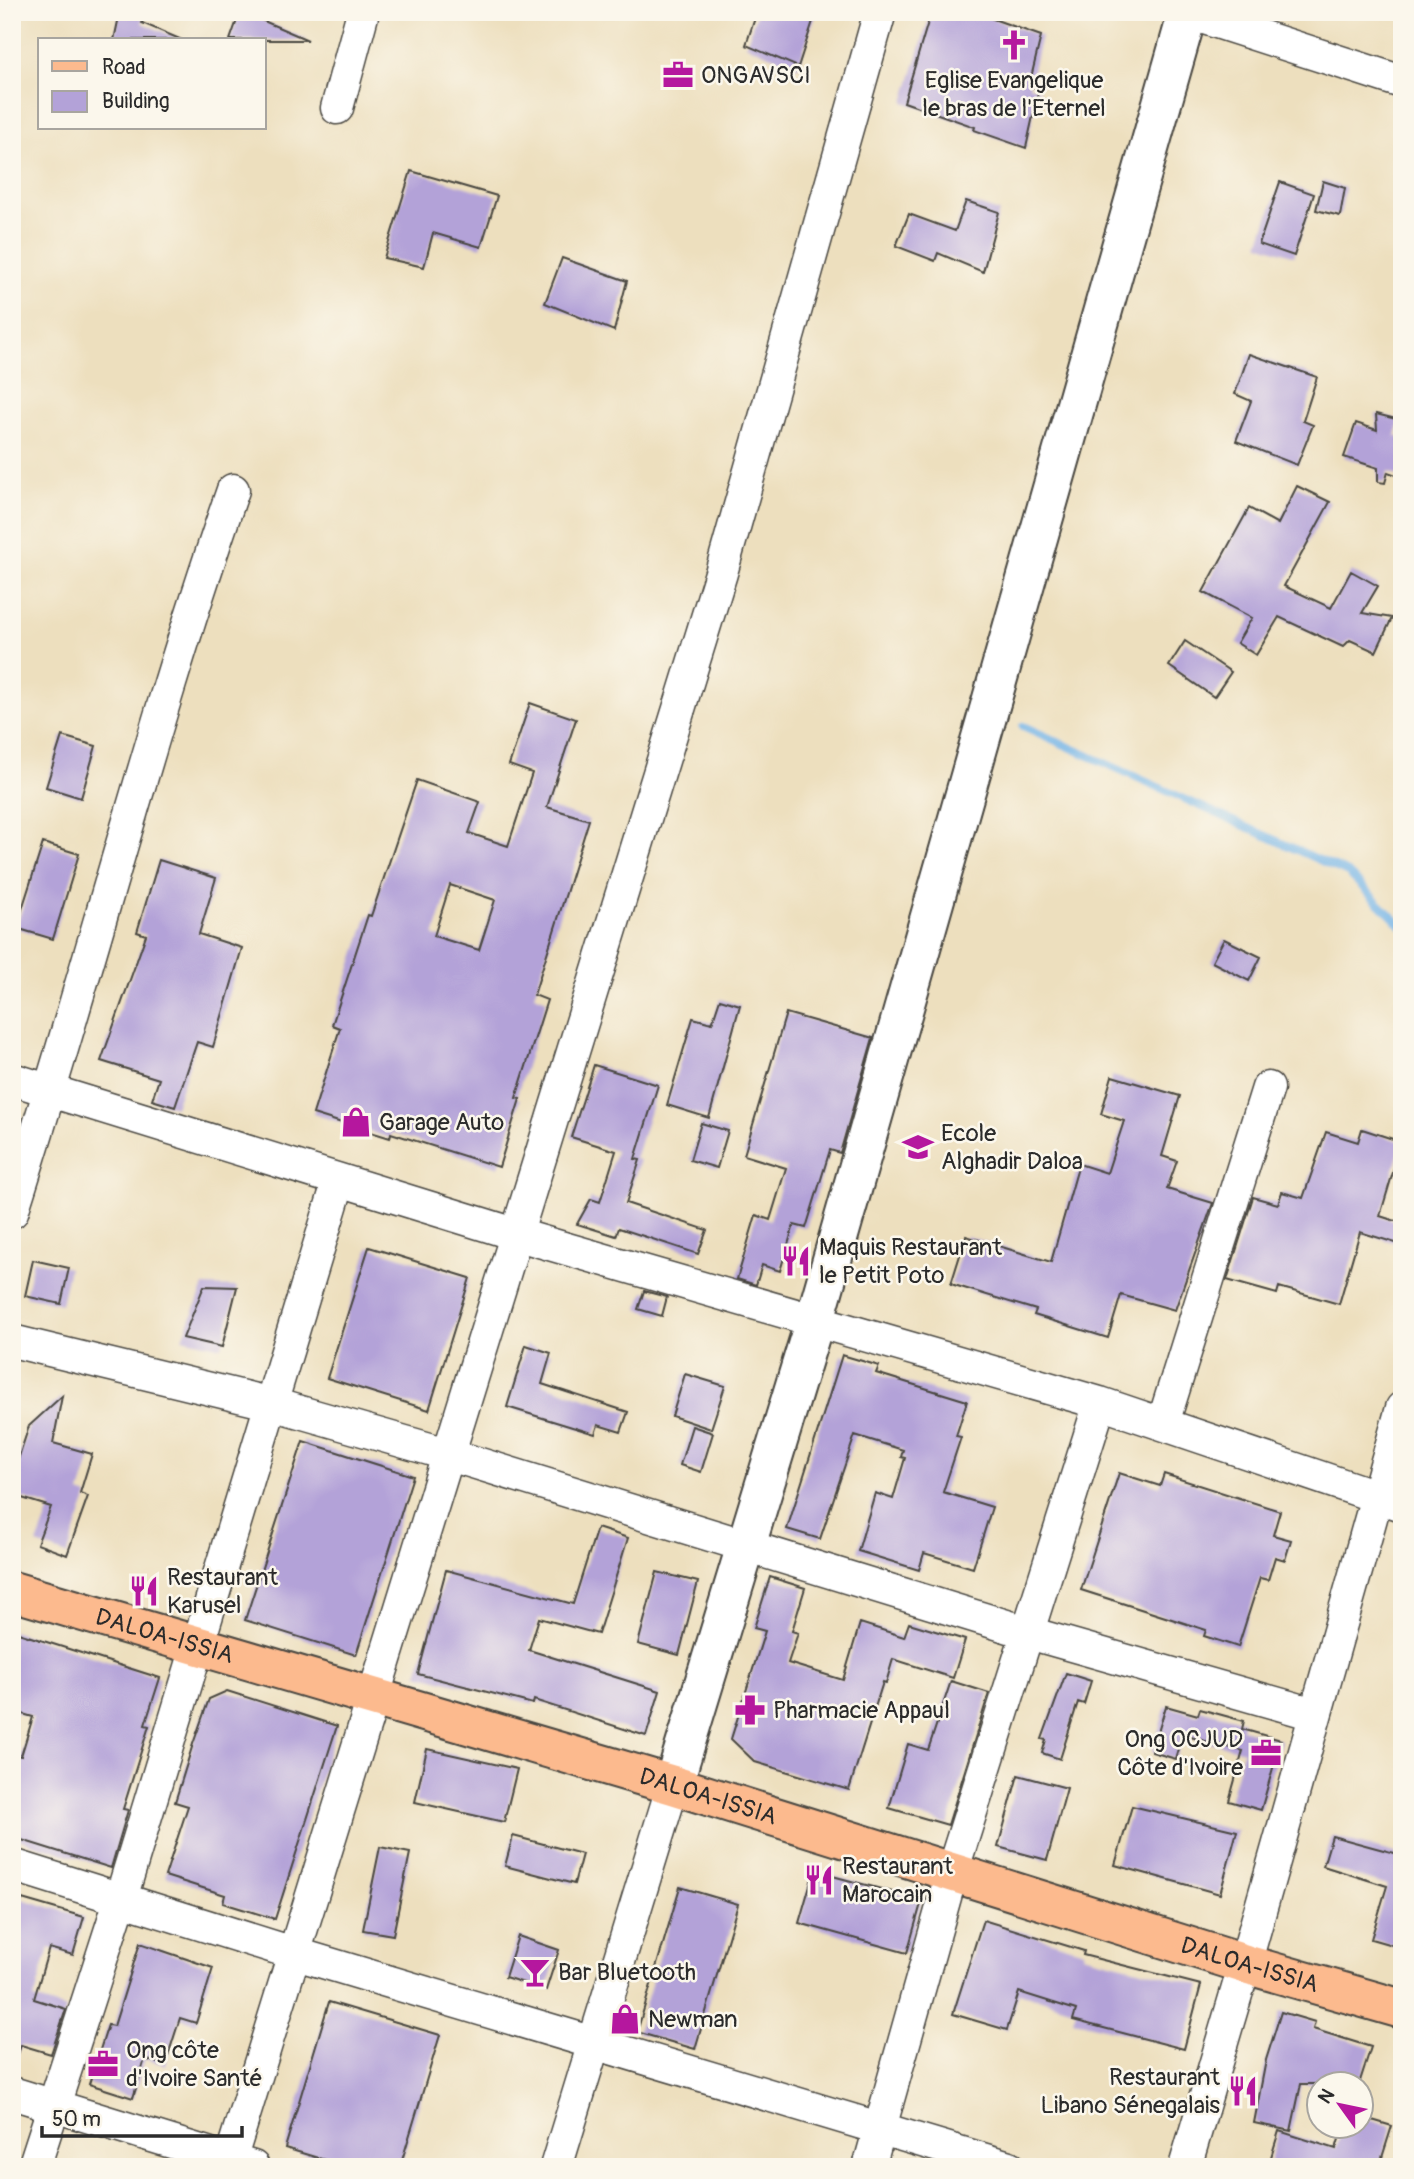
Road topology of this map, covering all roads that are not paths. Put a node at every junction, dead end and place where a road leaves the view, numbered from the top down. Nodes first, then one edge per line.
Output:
1 (363, 12) edge
2 (880, 12) edge
3 (1188, 12) edge
4 (1402, 82) edge
5 (337, 108) dead end
6 (233, 490) dead end
7 (12, 1079) edge
8 (1268, 1088) dead end
9 (51, 1091) junction
10 (339, 1180) junction
11 (12, 1212) edge
12 (515, 1234) junction
13 (814, 1323) junction
14 (12, 1341) edge
15 (1100, 1403) junction
16 (272, 1404) junction
17 (1402, 1408) edge
18 (1163, 1423) junction
19 (447, 1454) junction
20 (1389, 1502) edge
21 (746, 1545) junction
22 (12, 1591) edge
23 (1029, 1633) junction
24 (197, 1646) junction
25 (373, 1696) junction
26 (1314, 1714) junction
27 (673, 1785) junction
28 (12, 1865) edge
29 (952, 1872) junction
30 (121, 1898) junction
31 (293, 1953) junction
32 (1245, 1964) junction
33 (1402, 2010) edge
34 (594, 2043) junction
35 (12, 2093) edge
36 (54, 2105) junction
37 (880, 2129) junction
38 (237, 2164) edge
39 (34, 2167) edge
40 (556, 2167) edge
41 (869, 2167) edge
42 (1009, 2167) edge
43 (1185, 2167) edge

1 - 5 street
2 - 12 street
3 - 4 street
3 - 13 street
6 - 9 street
7 - 9 street
8 - 18 street
9 - 10 street
9 - 11 street
10 - 12 street
10 - 16 street
12 - 13 street
12 - 19 street
13 - 15 street
13 - 21 street
14 - 16 street
15 - 18 street
15 - 23 street
16 - 19 street
16 - 24 street
17 - 20 street
18 - 20 street
19 - 21 street
19 - 25 street
20 - 26 street
21 - 23 street
21 - 27 street
22 - 24 main road, DALOA-ISSIA
23 - 26 street
23 - 29 street
24 - 25 main road, DALOA-ISSIA
24 - 30 street
25 - 27 main road, DALOA-ISSIA
25 - 31 street
26 - 32 street
27 - 29 main road, DALOA-ISSIA
27 - 34 street
28 - 30 street
29 - 32 main road, DALOA-ISSIA
29 - 37 street
30 - 31 street
30 - 36 street
31 - 34 street
31 - 38 street
32 - 33 main road, DALOA-ISSIA
32 - 43 street
34 - 37 street
34 - 40 street
35 - 36 street
36 - 38 street
36 - 39 street
37 - 41 street
37 - 42 street

